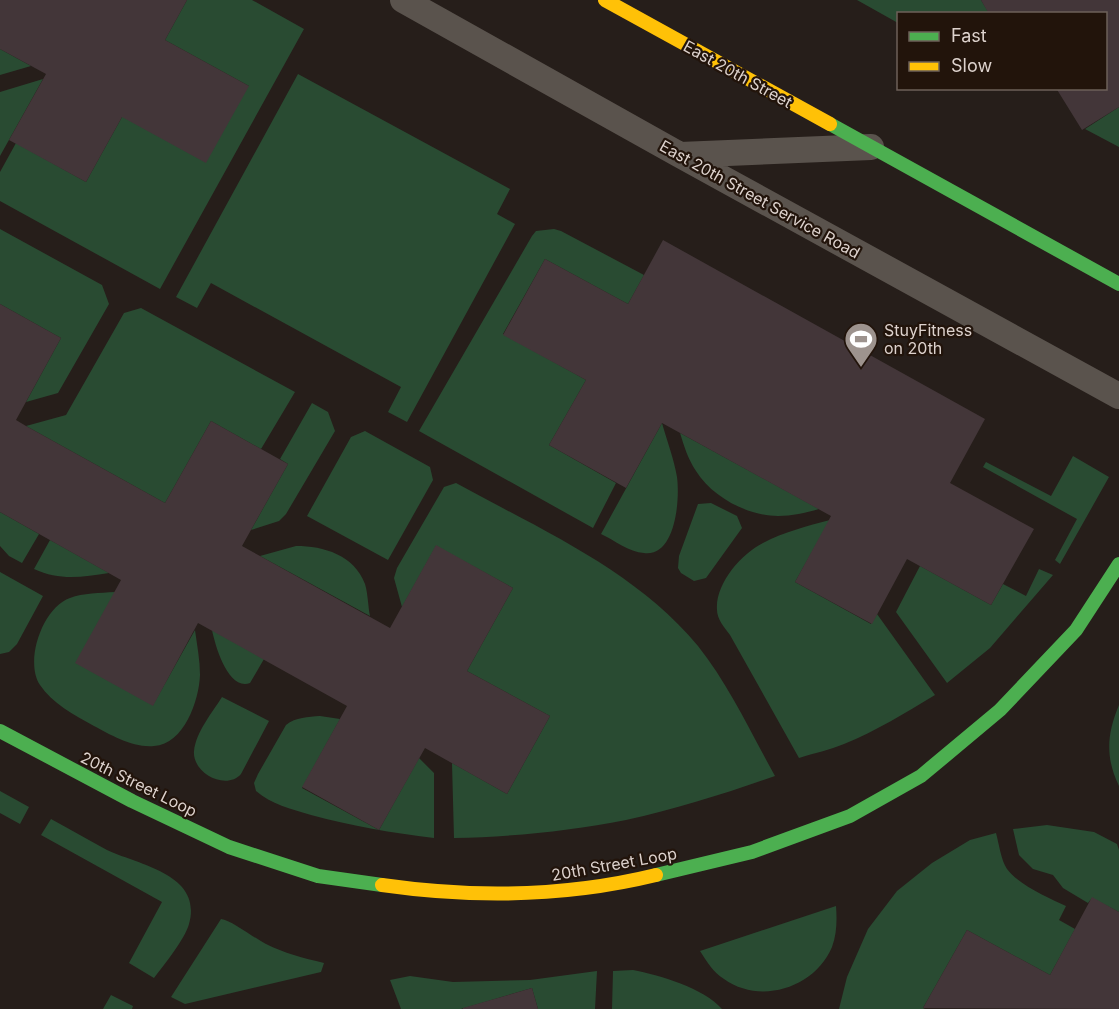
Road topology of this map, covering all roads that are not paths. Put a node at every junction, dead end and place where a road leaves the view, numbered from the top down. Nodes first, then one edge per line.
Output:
1 (403, 0) edge
2 (605, 0) edge
3 (871, 147) junction
4 (680, 155) junction
5 (1119, 284) edge
6 (1119, 396) edge
7 (1119, 564) edge
8 (0, 731) edge

1 - 4 lane, East 20th Street Service Road
2 - 3 street, East 20th Street
3 - 4 lane
3 - 5 street, East 20th Street
4 - 6 lane, East 20th Street Service Road
7 - 8 street, 20th Street Loop

